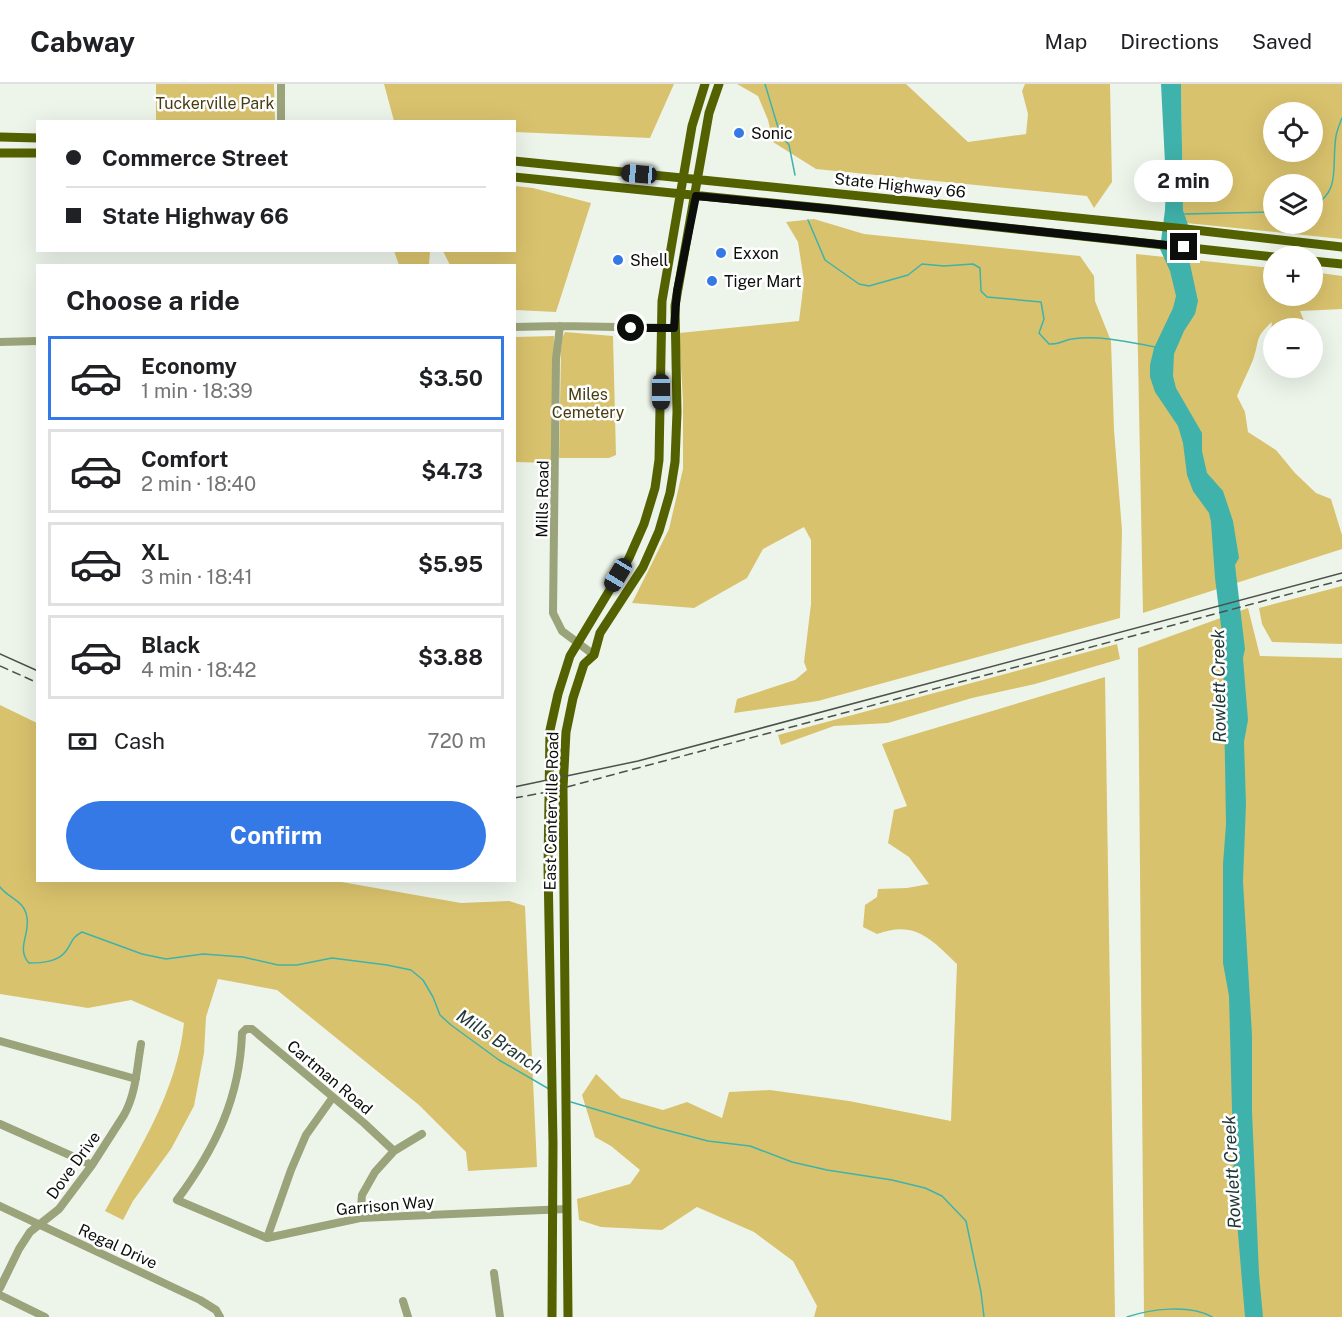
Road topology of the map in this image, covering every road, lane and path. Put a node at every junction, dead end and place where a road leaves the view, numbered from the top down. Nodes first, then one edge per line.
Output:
1 (281, 84) edge
2 (705, 84) edge
3 (719, 84) edge
4 (281, 120) edge
5 (0, 137) edge
6 (36, 138) edge
7 (0, 153) edge
8 (36, 153) edge
9 (516, 161) edge
10 (516, 177) edge
11 (684, 178) junction
12 (699, 180) junction
13 (680, 195) junction
14 (696, 196) junction
15 (1342, 247) edge
16 (1263, 256) edge
17 (1323, 262) edge
18 (1342, 264) edge
19 (560, 326) junction
20 (516, 327) edge
21 (661, 328) junction
22 (674, 328) junction
23 (36, 341) edge
24 (0, 342) edge
25 (577, 642) junction
26 (594, 655) junction
27 (569, 713) junction
28 (553, 714) junction
29 (548, 866) junction
30 (564, 866) junction
31 (550, 988) junction
32 (565, 988) junction
33 (0, 1041) edge
34 (141, 1044) dead end
35 (136, 1079) junction
36 (333, 1097) junction
37 (0, 1124) edge
38 (422, 1134) dead end
39 (393, 1151) junction
40 (92, 1165) junction
41 (0, 1206) edge
42 (552, 1209) junction
43 (567, 1209) junction
44 (360, 1218) junction
45 (40, 1224) junction
46 (267, 1238) junction
47 (494, 1274) dead end
48 (0, 1288) edge
49 (0, 1295) edge
50 (403, 1301) dead end
51 (45, 1317) edge
52 (220, 1317) edge
53 (408, 1317) edge
54 (500, 1317) edge
55 (552, 1317) edge
56 (568, 1317) edge

1 - 4 street
2 - 11 main road, East Centerville Road
3 - 12 main road, East Centerville Road
5 - 6 main road
7 - 8 main road
9 - 11 main road, State Highway 66
10 - 13 main road, State Highway 66
11 - 12 main road, State Highway 66
11 - 13 main road, East Centerville Road
12 - 14 main road, East Centerville Road
12 - 15 main road, State Highway 66
13 - 14 main road, State Highway 66
13 - 21 main road, East Centerville Road
14 - 16 main road, State Highway 66
14 - 22 main road, East Centerville Road
17 - 18 main road
19 - 20 street
19 - 21 street
19 - 25 street, Mills Road
21 - 22 street
21 - 25 main road, East Centerville Road
22 - 26 main road, East Centerville Road
23 - 24 street
25 - 26 street, Mills Road
25 - 28 main road, East Centerville Road
26 - 27 main road, East Centerville Road
27 - 28 main road
27 - 30 main road, East Centerville Road
28 - 29 main road, East Centerville Road
29 - 30 main road
29 - 31 main road, East Centerville Road
30 - 32 main road, East Centerville Road
31 - 32 main road
31 - 42 main road, East Centerville Road
32 - 43 main road, East Centerville Road
33 - 35 street
34 - 35 street, Dove Drive
35 - 40 street, Dove Drive
36 - 39 street, Cartman Road
36 - 46 street
36 - 46 street, Cartman Road
37 - 40 street
38 - 39 street
39 - 44 street
40 - 45 street, Dove Drive
41 - 45 street, Regal Drive
42 - 43 street, Garrison Way
42 - 44 street, Garrison Way
42 - 55 main road, East Centerville Road
43 - 56 main road, East Centerville Road
44 - 46 street, Garrison Way
45 - 48 street, Dove Drive
45 - 52 street, Regal Drive
47 - 54 street
49 - 51 street
50 - 53 street

